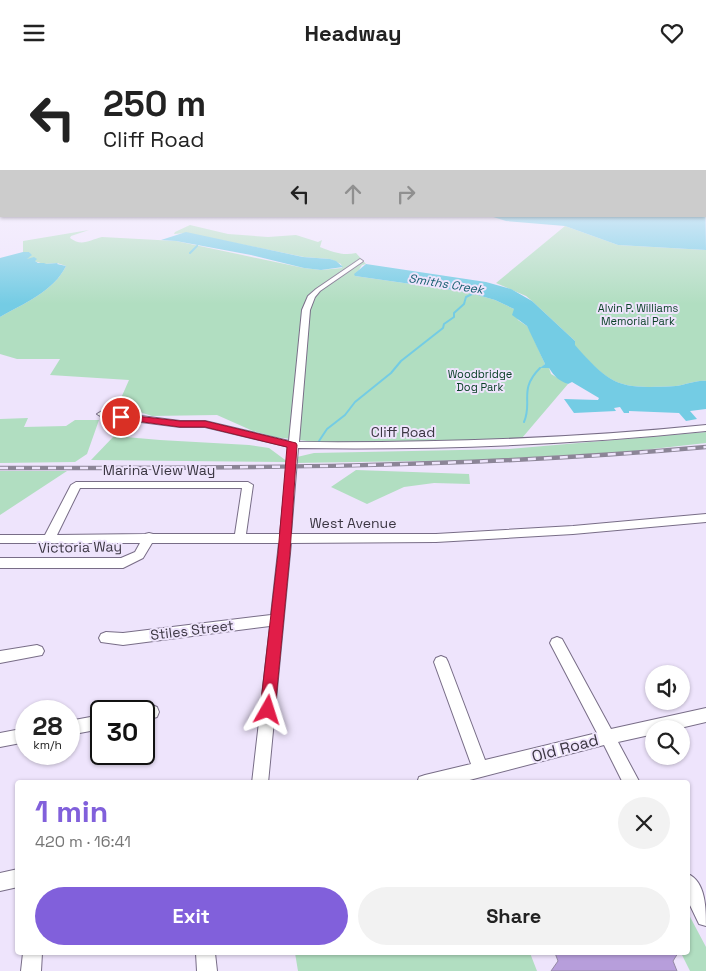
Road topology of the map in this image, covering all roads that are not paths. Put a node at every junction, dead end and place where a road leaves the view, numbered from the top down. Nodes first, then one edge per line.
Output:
1 (360, 261) dead end
2 (102, 414) dead end
3 (706, 428) edge
4 (292, 445) junction
5 (706, 518) edge
6 (149, 537) junction
7 (240, 538) junction
8 (285, 538) junction
9 (0, 539) edge
10 (49, 539) junction
11 (0, 563) edge
12 (277, 620) junction
13 (106, 638) dead end
14 (557, 643) dead end
15 (38, 651) dead end
16 (0, 657) edge
17 (441, 662) dead end
18 (706, 715) edge
19 (15, 737) edge
20 (608, 737) junction
21 (0, 740) edge
22 (481, 770) junction
23 (260, 780) edge
24 (438, 780) edge
25 (630, 780) edge
26 (15, 879) edge
27 (0, 882) edge
28 (690, 887) edge
29 (706, 917) edge
30 (33, 955) edge
31 (206, 955) edge
32 (31, 971) edge
33 (207, 971) edge

1 - 4 street
2 - 4 street, Cliff Road
3 - 4 street, Cliff Road
4 - 8 street
5 - 8 street, West Avenue
6 - 7 street, West Avenue
6 - 10 street, West Avenue
6 - 11 street, Victoria Way
7 - 8 street, West Avenue
7 - 10 street, Marina View Way
8 - 12 street
9 - 10 street, West Avenue
12 - 13 street, Stiles Street
12 - 23 street
14 - 20 street
15 - 16 street
17 - 22 street
18 - 20 street, Old Road
19 - 21 street
20 - 22 street, Old Road
20 - 25 street
22 - 24 street, Old Road
26 - 27 street
28 - 29 street
30 - 32 street
31 - 33 street

